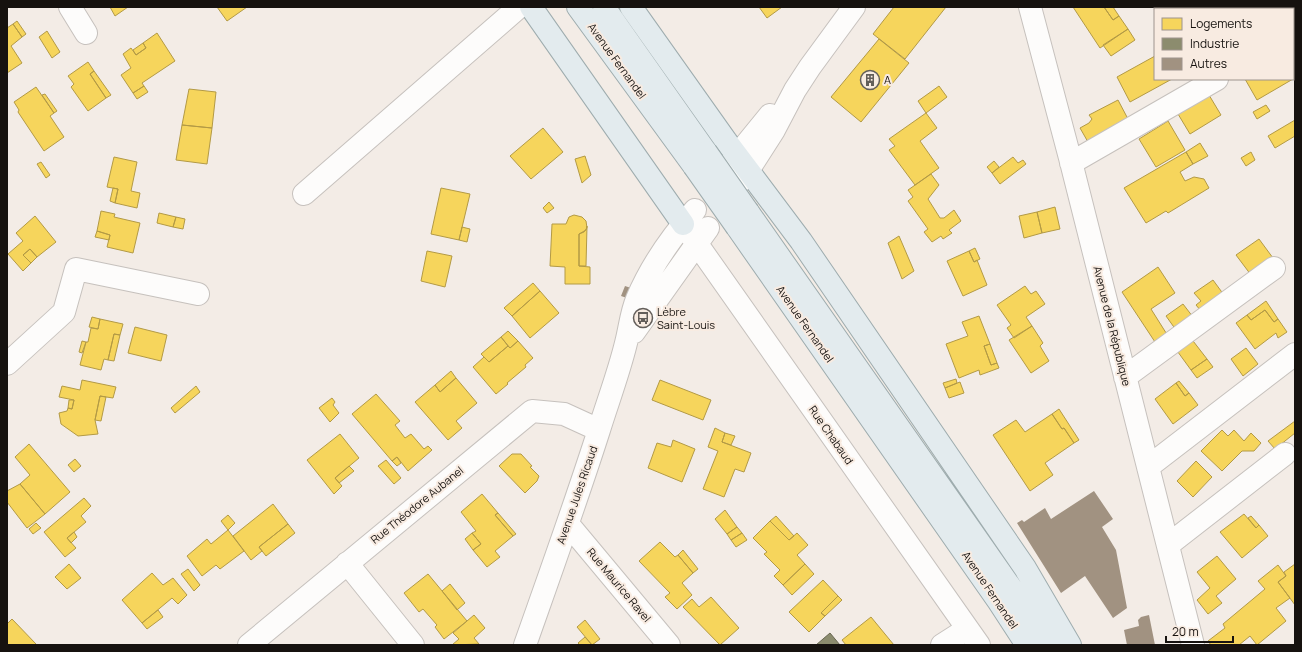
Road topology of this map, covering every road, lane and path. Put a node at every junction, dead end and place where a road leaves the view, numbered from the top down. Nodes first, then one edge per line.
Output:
1 (70, 7) edge
2 (519, 7) edge
3 (531, 7) edge
4 (578, 7) edge
5 (604, 7) edge
6 (631, 7) edge
7 (854, 7) edge
8 (1030, 7) edge
9 (86, 33) dead end
10 (1215, 80) edge
11 (700, 159) junction
12 (1071, 163) junction
13 (739, 168) junction
14 (304, 194) dead end
15 (689, 217) junction
16 (743, 220) junction
17 (702, 236) junction
18 (1274, 268) dead end
19 (198, 294) dead end
20 (626, 343) junction
21 (1295, 354) edge
22 (7, 364) edge
23 (1125, 377) junction
24 (599, 430) junction
25 (1285, 454) dead end
26 (1148, 467) junction
27 (568, 524) junction
28 (1168, 545) junction
29 (347, 563) junction
30 (973, 637) edge
31 (249, 645) edge
32 (413, 645) edge
33 (525, 645) edge
34 (670, 645) edge
35 (942, 645) edge
36 (1028, 645) edge
37 (1051, 645) edge
38 (1070, 645) edge
39 (1193, 645) edge

1 - 9 street
2 - 14 street
3 - 15 main road
4 - 11 main road, Avenue Fernandel
5 - 11 main road, Avenue Fernandel
6 - 13 main road
7 - 13 street
8 - 12 street, Avenue de la République
10 - 12 street
11 - 16 main road, Avenue Fernandel, bridge
12 - 23 street, Avenue de la République
13 - 38 main road
15 - 17 street, Rue Chabaud
15 - 20 street, Avenue Jules Ricaud
16 - 36 main road, Avenue Fernandel
16 - 37 main road, Avenue Fernandel
17 - 20 street, Avenue Jules Ricaud
17 - 30 street, Rue Chabaud
18 - 23 street
19 - 22 street
20 - 24 street, Avenue Jules Ricaud
21 - 26 street
23 - 26 street, Avenue de la République
24 - 27 street, Avenue Jules Ricaud
24 - 29 street, Rue Théodore Aubanel
25 - 28 street
26 - 28 street, Avenue de la République
27 - 33 street, Avenue Jules Ricaud
27 - 34 street, Rue Maurice Ravel
28 - 39 street, Avenue de la République
29 - 31 street, Rue Théodore Aubanel
29 - 32 street
30 - 35 street

